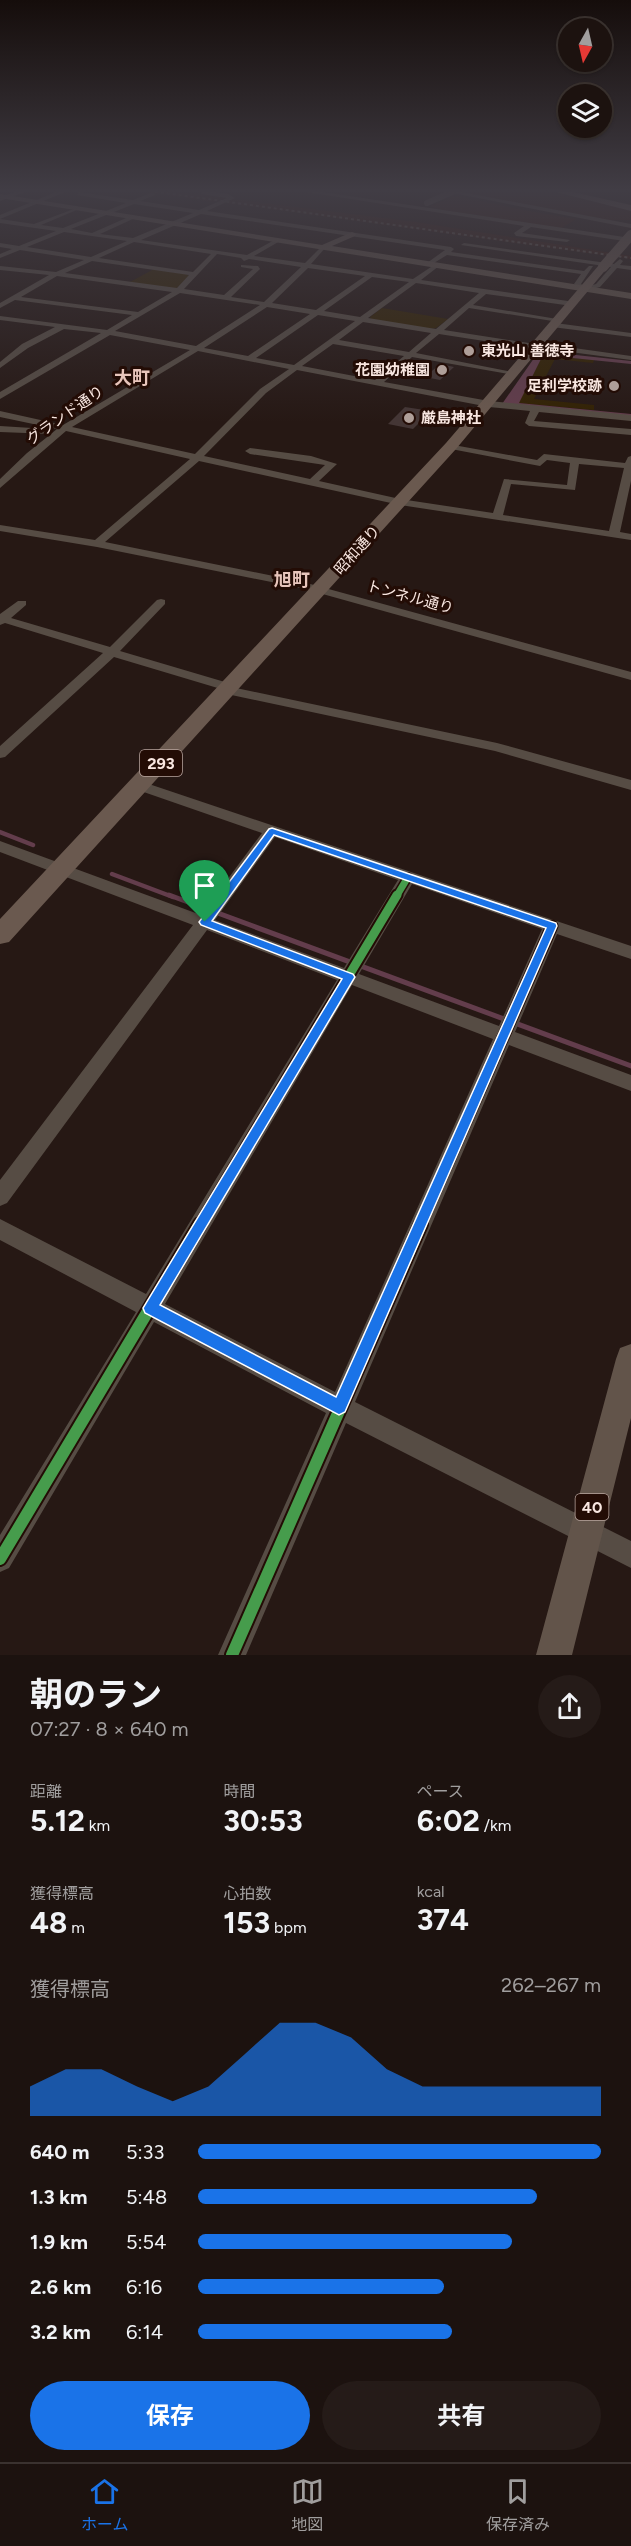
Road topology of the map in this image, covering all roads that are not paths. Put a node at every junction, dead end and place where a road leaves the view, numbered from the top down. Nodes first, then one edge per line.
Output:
1 (71, 267) edge
2 (151, 267) edge
3 (201, 267) edge
4 (252, 267) edge
5 (305, 267) edge
6 (307, 267) edge
7 (430, 267) edge
8 (447, 267) edge
9 (520, 267) edge
10 (546, 267) edge
11 (595, 267) edge
12 (598, 267) edge
13 (615, 267) edge
14 (0, 268) edge
15 (586, 273) junction
16 (56, 274) junction
17 (194, 274) junction
18 (370, 276) junction
19 (509, 277) junction
20 (413, 282) junction
21 (585, 289) junction
22 (178, 291) junction
23 (484, 292) junction
24 (631, 296) edge
25 (14, 298) junction
26 (225, 298) junction
27 (572, 304) junction
28 (267, 305) junction
29 (0, 306) edge
30 (467, 306) junction
31 (317, 312) junction
32 (139, 314) junction
33 (0, 318) edge
34 (361, 319) junction
35 (557, 322) junction
36 (63, 326) junction
37 (108, 332) junction
38 (438, 332) junction
39 (615, 333) junction
40 (631, 335) edge
41 (332, 341) junction
42 (537, 346) junction
43 (198, 349) junction
44 (605, 354) junction
45 (409, 355) junction
46 (631, 357) edge
47 (249, 359) junction
48 (0, 366) edge
49 (296, 367) junction
50 (514, 373) junction
51 (377, 383) junction
52 (0, 396) edge
53 (489, 404) junction
54 (536, 408) junction
55 (0, 414) edge
56 (631, 418) edge
57 (0, 429) edge
58 (61, 430) junction
59 (631, 432) edge
60 (451, 446) junction
61 (250, 451) dead end
62 (198, 457) junction
63 (575, 460) junction
64 (630, 462) edge
65 (312, 483) junction
66 (0, 485) edge
67 (400, 502) junction
68 (497, 518) junction
69 (0, 528) edge
70 (614, 534) junction
71 (631, 537) edge
72 (98, 544) junction
73 (320, 590) junction
74 (161, 602) dead end
75 (22, 603) dead end
76 (1, 619) edge
77 (113, 651) junction
78 (631, 675) edge
79 (229, 689) junction
80 (0, 754) edge
81 (631, 785) edge
82 (140, 786) junction
83 (272, 831) junction
84 (0, 846) edge
85 (61, 869) junction
86 (408, 877) junction
87 (205, 922) junction
88 (552, 926) junction
89 (0, 935) edge
90 (631, 953) edge
91 (349, 977) junction
92 (505, 1036) junction
93 (631, 1083) edge
94 (0, 1196) edge
95 (0, 1229) edge
96 (150, 1308) junction
97 (631, 1359) edge
98 (339, 1407) junction
99 (586, 1531) junction
100 (631, 1555) edge
101 (0, 1559) edge
102 (232, 1655) edge
103 (554, 1655) edge

1 - 16 street
2 - 17 street
3 - 17 street
4 - 26 street
5 - 28 street, グランド通り
6 - 18 street
7 - 20 street
8 - 19 main road
9 - 19 street
10 - 15 street
11 - 15 street
12 - 21 highway, 昭和通り / 293
13 - 21 street
14 - 16 street
15 - 21 street
16 - 22 street
16 - 25 street
17 - 22 street
18 - 20 street
18 - 31 street
19 - 21 main road
20 - 23 street
20 - 34 street
21 - 24 main road
21 - 27 highway, 昭和通り / 293
22 - 26 street
22 - 32 street
23 - 27 street
23 - 30 street
25 - 29 street
25 - 32 street
26 - 28 street
27 - 35 highway, 昭和通り / 293
28 - 31 street
28 - 43 street, グランド通り
30 - 35 street
30 - 38 street
31 - 34 street
31 - 47 street
32 - 37 street
33 - 36 street
34 - 38 street
34 - 41 street
35 - 39 street
35 - 42 highway, 昭和通り / 293
36 - 37 street
36 - 48 street
37 - 43 street
37 - 52 street
38 - 42 street
38 - 45 street
39 - 40 street
39 - 44 street
41 - 45 street
41 - 49 street
42 - 44 street
42 - 50 highway, 昭和通り / 293
43 - 47 street
43 - 58 street, グランド通り
44 - 46 street
45 - 50 street
45 - 51 street
47 - 49 street
49 - 51 street
49 - 62 street
50 - 53 highway, 昭和通り / 293
51 - 53 street
53 - 54 street
53 - 60 highway, 昭和通り / 293
54 - 56 street
54 - 59 street
55 - 58 street
57 - 58 street
58 - 62 street
58 - 66 street, グランド通り
60 - 63 street
60 - 67 highway, 昭和通り / 293
61 - 65 street
62 - 65 street
62 - 72 street
63 - 64 street
63 - 68 street
64 - 70 street
65 - 67 street
67 - 68 street
67 - 73 highway, 昭和通り / 293
68 - 70 street
69 - 72 street, トンネル通り
70 - 71 street
72 - 73 street, トンネル通り
73 - 78 street, トンネル通り
73 - 79 highway, 昭和通り / 293
74 - 77 street
75 - 76 street
76 - 77 street
77 - 79 street
77 - 80 street
79 - 81 street
79 - 82 highway, 昭和通り / 293
82 - 83 street
82 - 85 highway, 昭和通り / 293
83 - 86 street
83 - 87 street
84 - 85 street
85 - 87 street
85 - 89 highway, 昭和通り / 293
86 - 88 street
86 - 91 street
87 - 91 street
87 - 94 street
88 - 90 street
88 - 92 street
91 - 92 street
91 - 96 street
92 - 93 street
92 - 98 street
95 - 96 street
96 - 98 street
96 - 101 street
97 - 99 main road, 40
98 - 99 street
98 - 102 street
99 - 100 street
99 - 103 main road, 40

